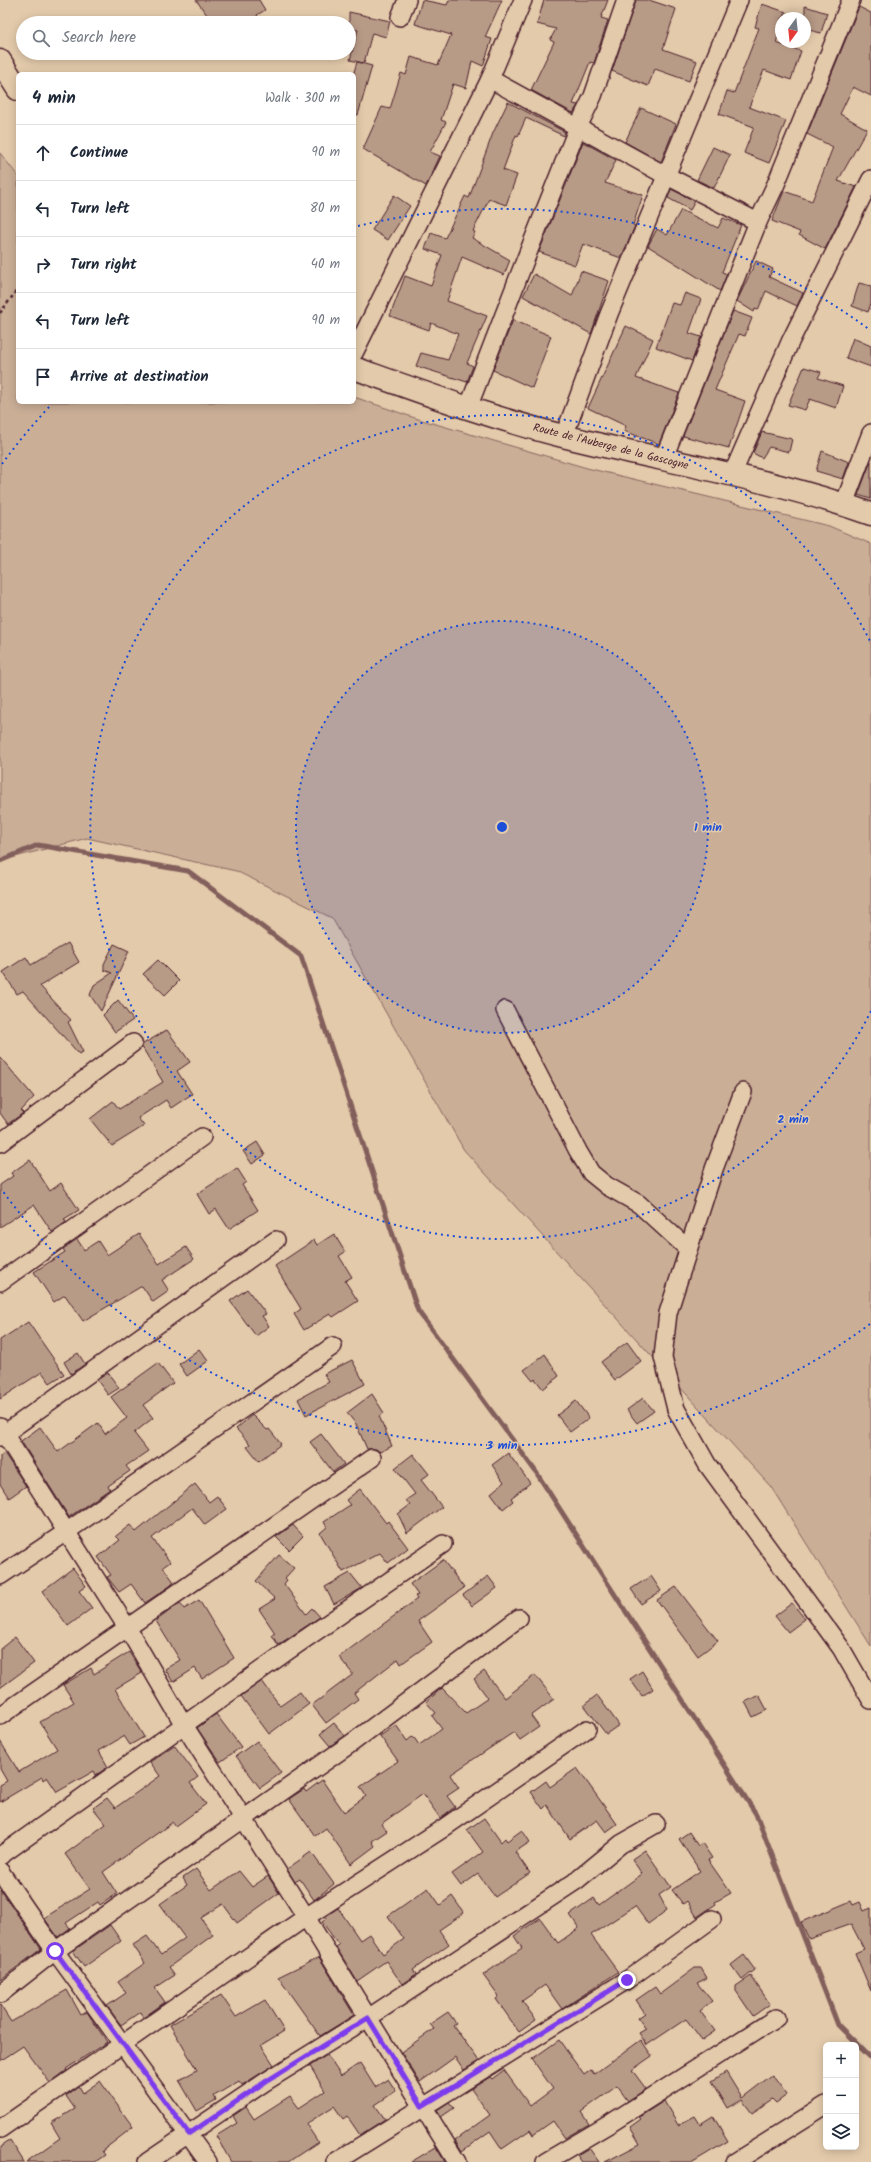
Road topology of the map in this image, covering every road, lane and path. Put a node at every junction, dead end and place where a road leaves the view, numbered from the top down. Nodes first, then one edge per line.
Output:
1 (407, 0) edge
2 (523, 0) edge
3 (626, 0) edge
4 (739, 0) edge
5 (851, 0) edge
6 (400, 17) dead end
7 (0, 61) edge
8 (490, 79) junction
9 (16, 86) edge
10 (578, 127) junction
11 (665, 175) junction
12 (871, 179) edge
13 (758, 222) junction
14 (16, 292) edge
15 (0, 313) edge
16 (356, 349) edge
17 (356, 369) edge
18 (468, 408) junction
19 (871, 433) edge
20 (564, 436) junction
21 (663, 460) junction
22 (732, 475) junction
23 (844, 504) junction
24 (871, 514) edge
25 (505, 1010) dead end
26 (133, 1043) dead end
27 (743, 1092) dead end
28 (202, 1137) dead end
29 (0, 1143) edge
30 (276, 1240) dead end
31 (688, 1249) junction
32 (0, 1282) edge
33 (333, 1346) dead end
34 (1, 1433) edge
35 (372, 1458) dead end
36 (66, 1532) junction
37 (443, 1544) dead end
38 (0, 1576) edge
39 (519, 1618) dead end
40 (128, 1629) junction
41 (871, 1700) edge
42 (0, 1716) edge
43 (184, 1725) junction
44 (586, 1729) dead end
45 (245, 1819) junction
46 (656, 1824) dead end
47 (0, 1856) edge
48 (0, 1871) edge
49 (306, 1916) junction
50 (712, 1919) dead end
51 (55, 1951) junction
52 (0, 1994) edge
53 (368, 2018) junction
54 (776, 2018) dead end
55 (124, 2044) junction
56 (422, 2106) junction
57 (823, 2107) edge
58 (0, 2129) edge
59 (189, 2134) junction
60 (147, 2162) edge
61 (208, 2162) edge
62 (335, 2162) edge
63 (457, 2162) edge
64 (545, 2162) edge
65 (735, 2162) edge

1 - 6 street
2 - 8 street
3 - 10 street
4 - 11 street
5 - 13 street
7 - 9 street
8 - 10 street
8 - 16 street
10 - 11 street
10 - 18 street
11 - 13 street
11 - 20 street
12 - 22 street
13 - 21 street
14 - 15 path
17 - 18 street, Route de l'Auberge de la Gascogne
18 - 20 street, Route de l'Auberge de la Gascogne
19 - 23 street
20 - 21 street, Route de l'Auberge de la Gascogne
21 - 22 street, Route de l'Auberge de la Gascogne
22 - 23 street, Route de l'Auberge de la Gascogne
23 - 24 street, Route de l'Auberge de la Gascogne
25 - 31 street
26 - 29 street
27 - 31 street
28 - 32 street
30 - 34 street
31 - 41 street
33 - 36 street
34 - 36 street
35 - 40 street
36 - 38 street
36 - 40 street
37 - 43 street
39 - 45 street
40 - 42 street
40 - 43 street
43 - 45 street
43 - 47 street
44 - 49 street
45 - 49 street
45 - 51 street
46 - 53 street
48 - 51 street
49 - 53 street
49 - 55 street
50 - 56 street
51 - 52 street
51 - 55 street
53 - 56 street
53 - 59 street
54 - 64 street
55 - 58 street
55 - 59 street
56 - 62 street
56 - 63 street
57 - 65 street
59 - 60 street
59 - 61 street

